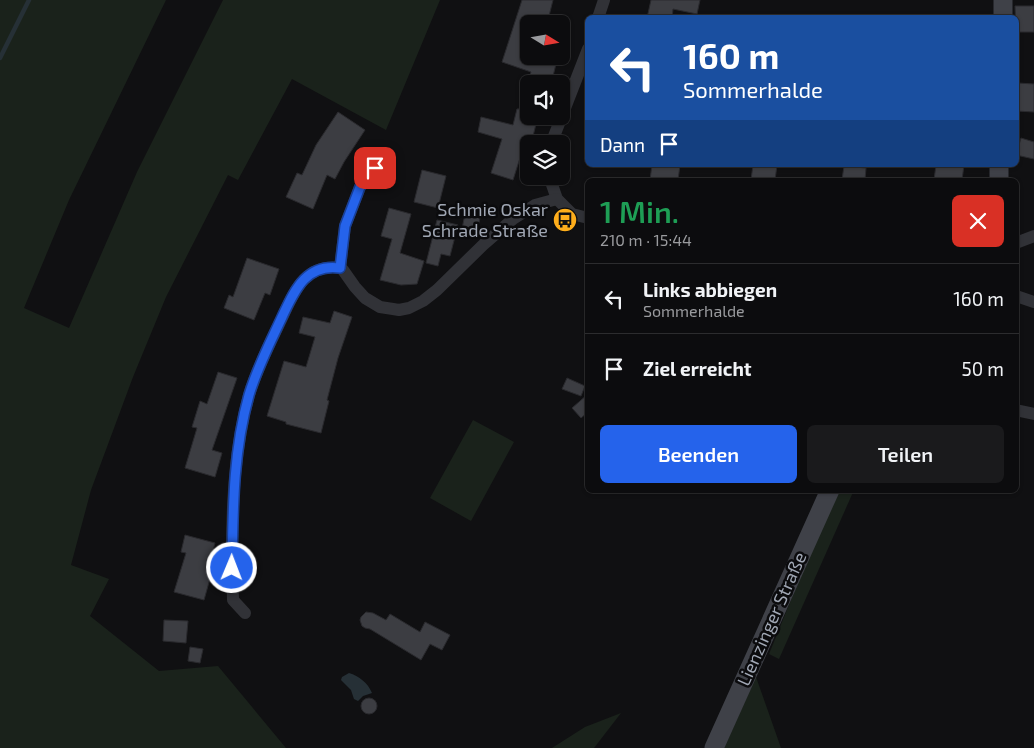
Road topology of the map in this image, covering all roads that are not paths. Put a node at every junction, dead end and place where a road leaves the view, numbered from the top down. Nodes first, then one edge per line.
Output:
1 (604, 0) edge
2 (1003, 0) edge
3 (599, 15) edge
4 (1003, 15) edge
5 (585, 64) edge
6 (555, 135) edge
7 (375, 168) dead end
8 (552, 185) edge
9 (557, 199) junction
10 (585, 217) edge
11 (1034, 236) edge
12 (1019, 242) edge
13 (340, 268) junction
14 (1019, 297) edge
15 (1034, 302) edge
16 (1019, 411) edge
17 (1034, 414) edge
18 (829, 493) edge
19 (245, 613) dead end
20 (714, 748) edge

1 - 3 street
2 - 4 street
5 - 6 street
7 - 13 street
8 - 9 street
9 - 10 street
9 - 13 street
11 - 12 street
13 - 19 street
14 - 15 street
16 - 17 street
18 - 20 street, Lienzinger Straße

